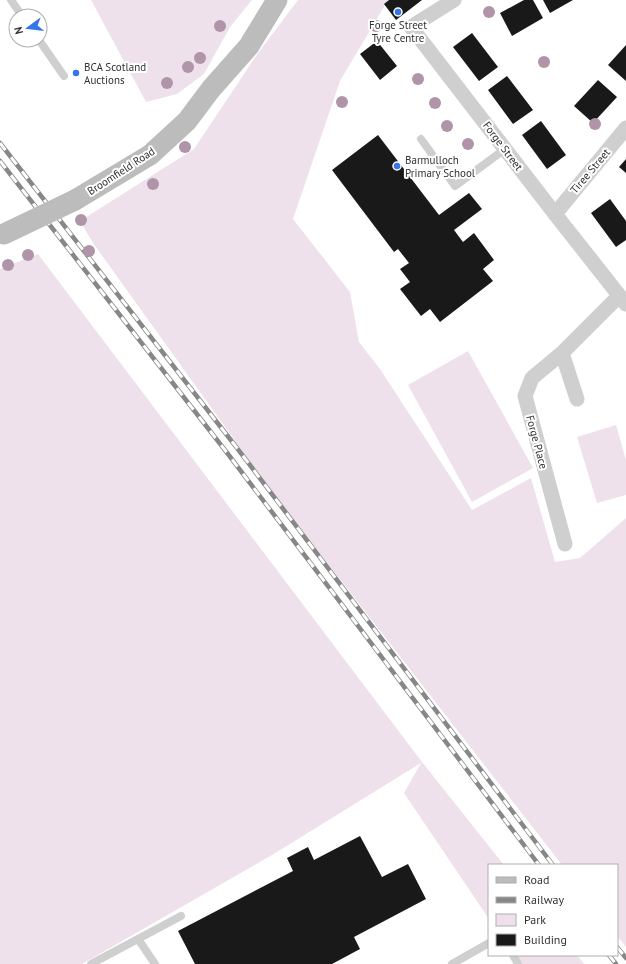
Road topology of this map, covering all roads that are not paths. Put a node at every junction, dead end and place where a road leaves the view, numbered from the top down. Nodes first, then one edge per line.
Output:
1 (277, 0) edge
2 (454, 0) edge
3 (45, 48) edge
4 (64, 76) dead end
5 (626, 128) edge
6 (421, 140) dead end
7 (505, 149) junction
8 (555, 214) junction
9 (2, 234) edge
10 (622, 300) edge
11 (562, 353) junction
12 (577, 399) dead end
13 (565, 544) dead end
14 (181, 916) dead end
15 (138, 939) junction
16 (488, 944) edge
17 (91, 964) edge
18 (155, 964) edge
19 (452, 964) edge

1 - 9 street, Broomfield Road, bridge
2 - 7 street, Forge Street
3 - 4 lane
5 - 8 street, Tiree Street
6 - 7 lane
7 - 8 street, Forge Street
8 - 10 street, Forge Street
10 - 11 street, Forge Place
11 - 12 street
11 - 13 street, Forge Place
14 - 15 lane
15 - 17 lane
15 - 18 lane
16 - 19 lane

